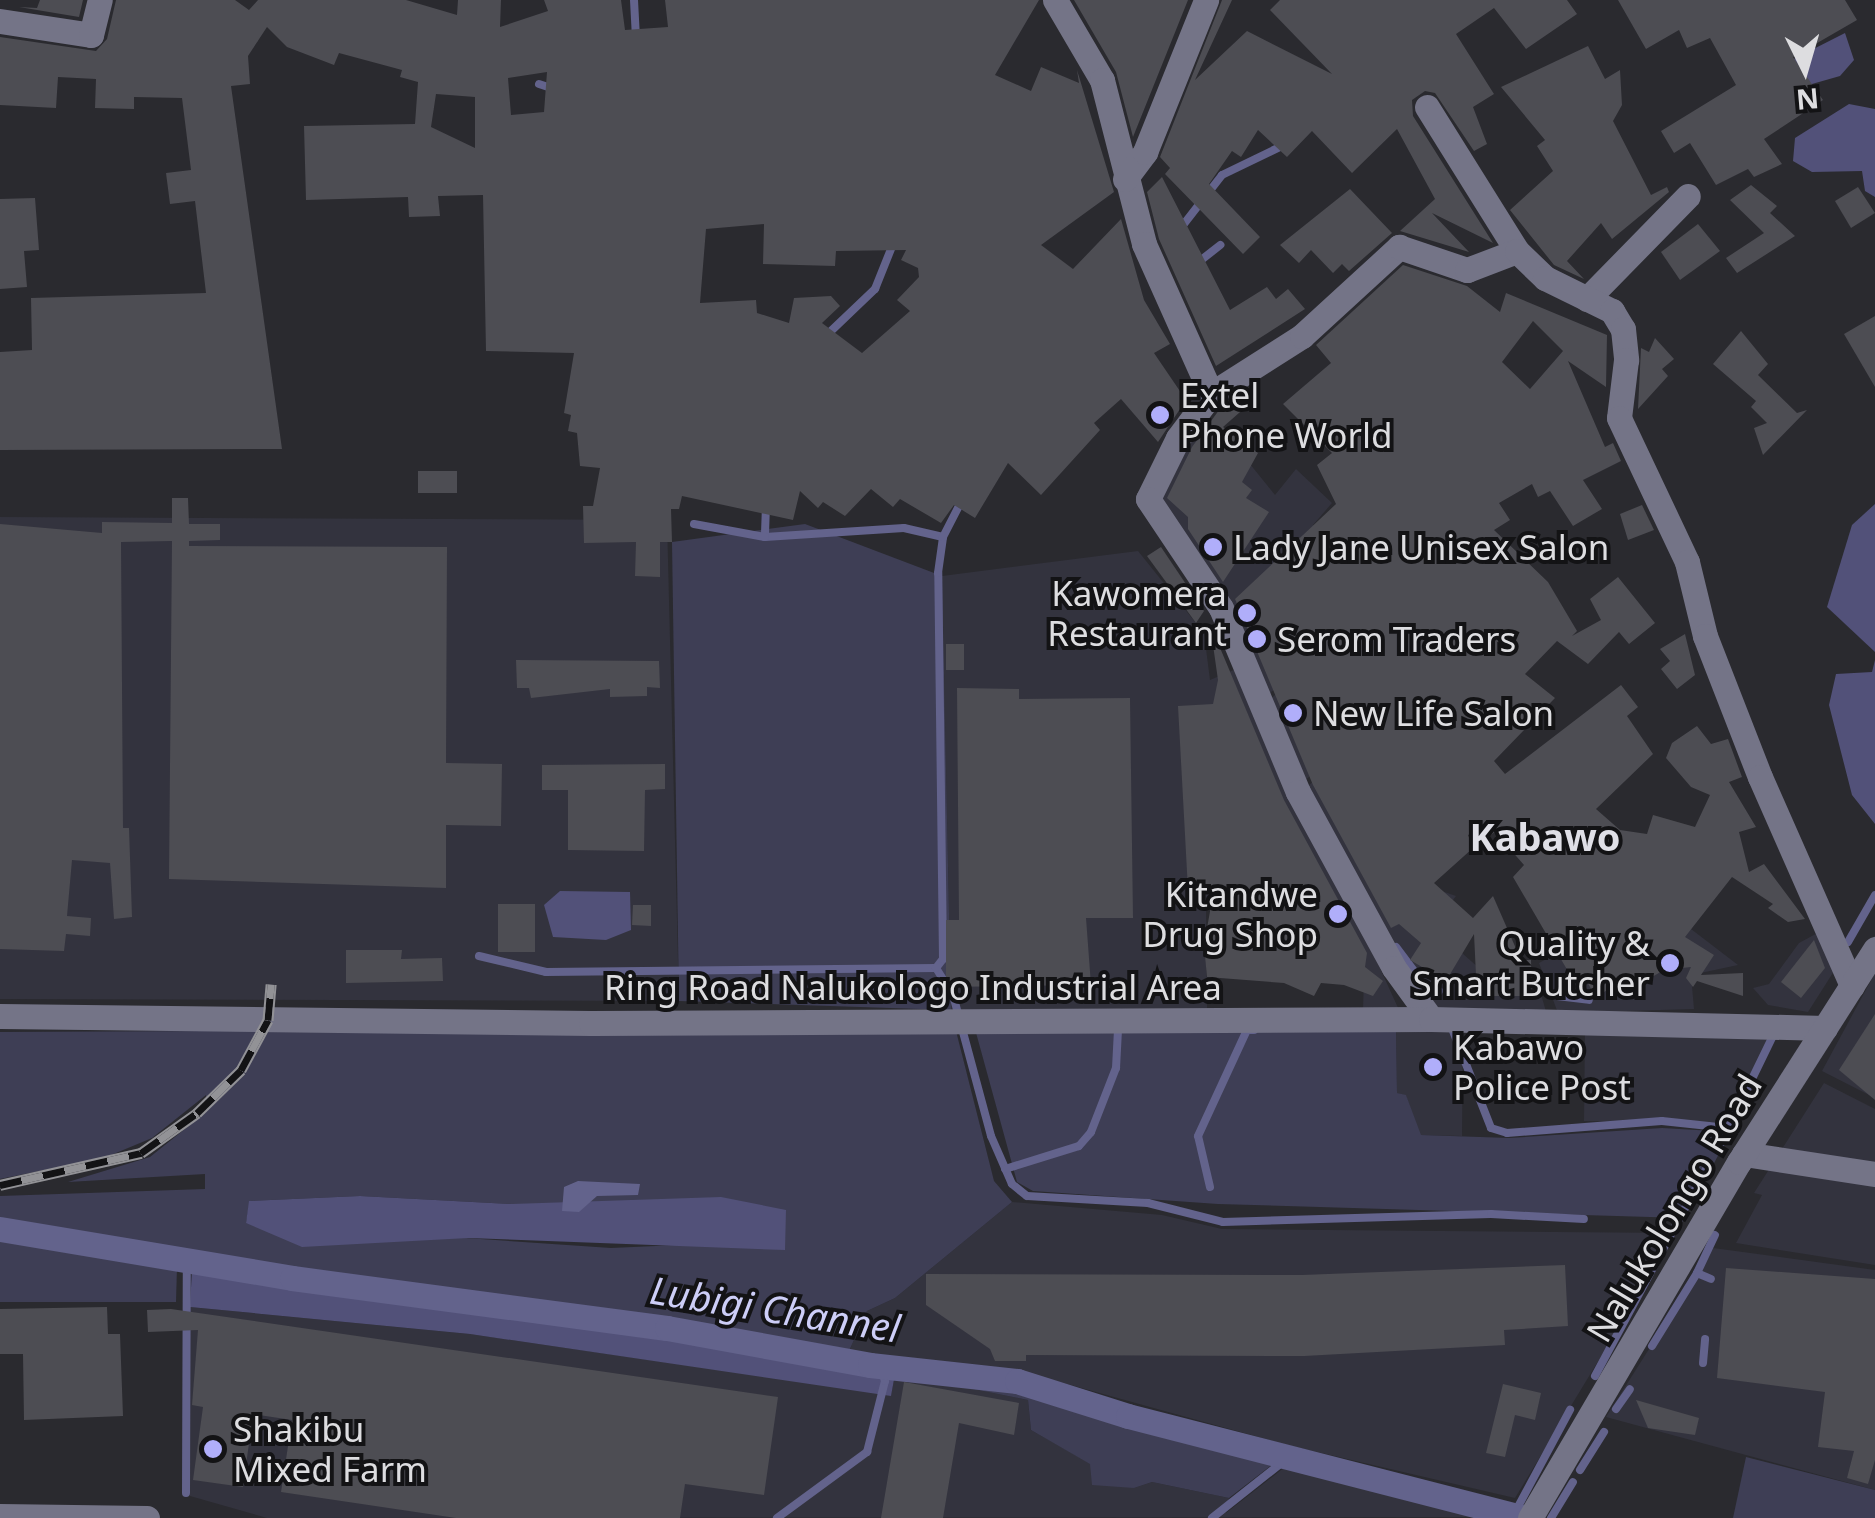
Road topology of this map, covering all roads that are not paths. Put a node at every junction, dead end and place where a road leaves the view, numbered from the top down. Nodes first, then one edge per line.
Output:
1 (100, 0) edge
2 (1055, 0) edge
3 (1206, 0) edge
4 (0, 21) edge
5 (1427, 107) dead end
6 (1126, 179) junction
7 (1688, 196) dead end
8 (1517, 251) junction
9 (1587, 299) junction
10 (1211, 394) junction
11 (1875, 949) edge
12 (1852, 986) junction
13 (0, 1016) edge
14 (1431, 1019) junction
15 (1825, 1028) junction
16 (1744, 1154) junction
17 (1875, 1174) edge
18 (1533, 1512) edge
19 (0, 1516) edge
20 (147, 1518) edge

1 - 4 street
2 - 6 street
3 - 6 street
5 - 8 street
6 - 10 street
7 - 9 street
8 - 9 street
8 - 10 street
9 - 12 street
10 - 14 street
11 - 12 street, Nalukolongo Road
12 - 15 street, Nalukolongo Road
13 - 14 street, Ring Road Nalukologo Industrial Area
14 - 15 street, Ring Road Nalukologo Industrial Area
15 - 16 street, Nalukolongo Road
16 - 17 street
16 - 18 street, Nalukolongo Road
19 - 20 street

